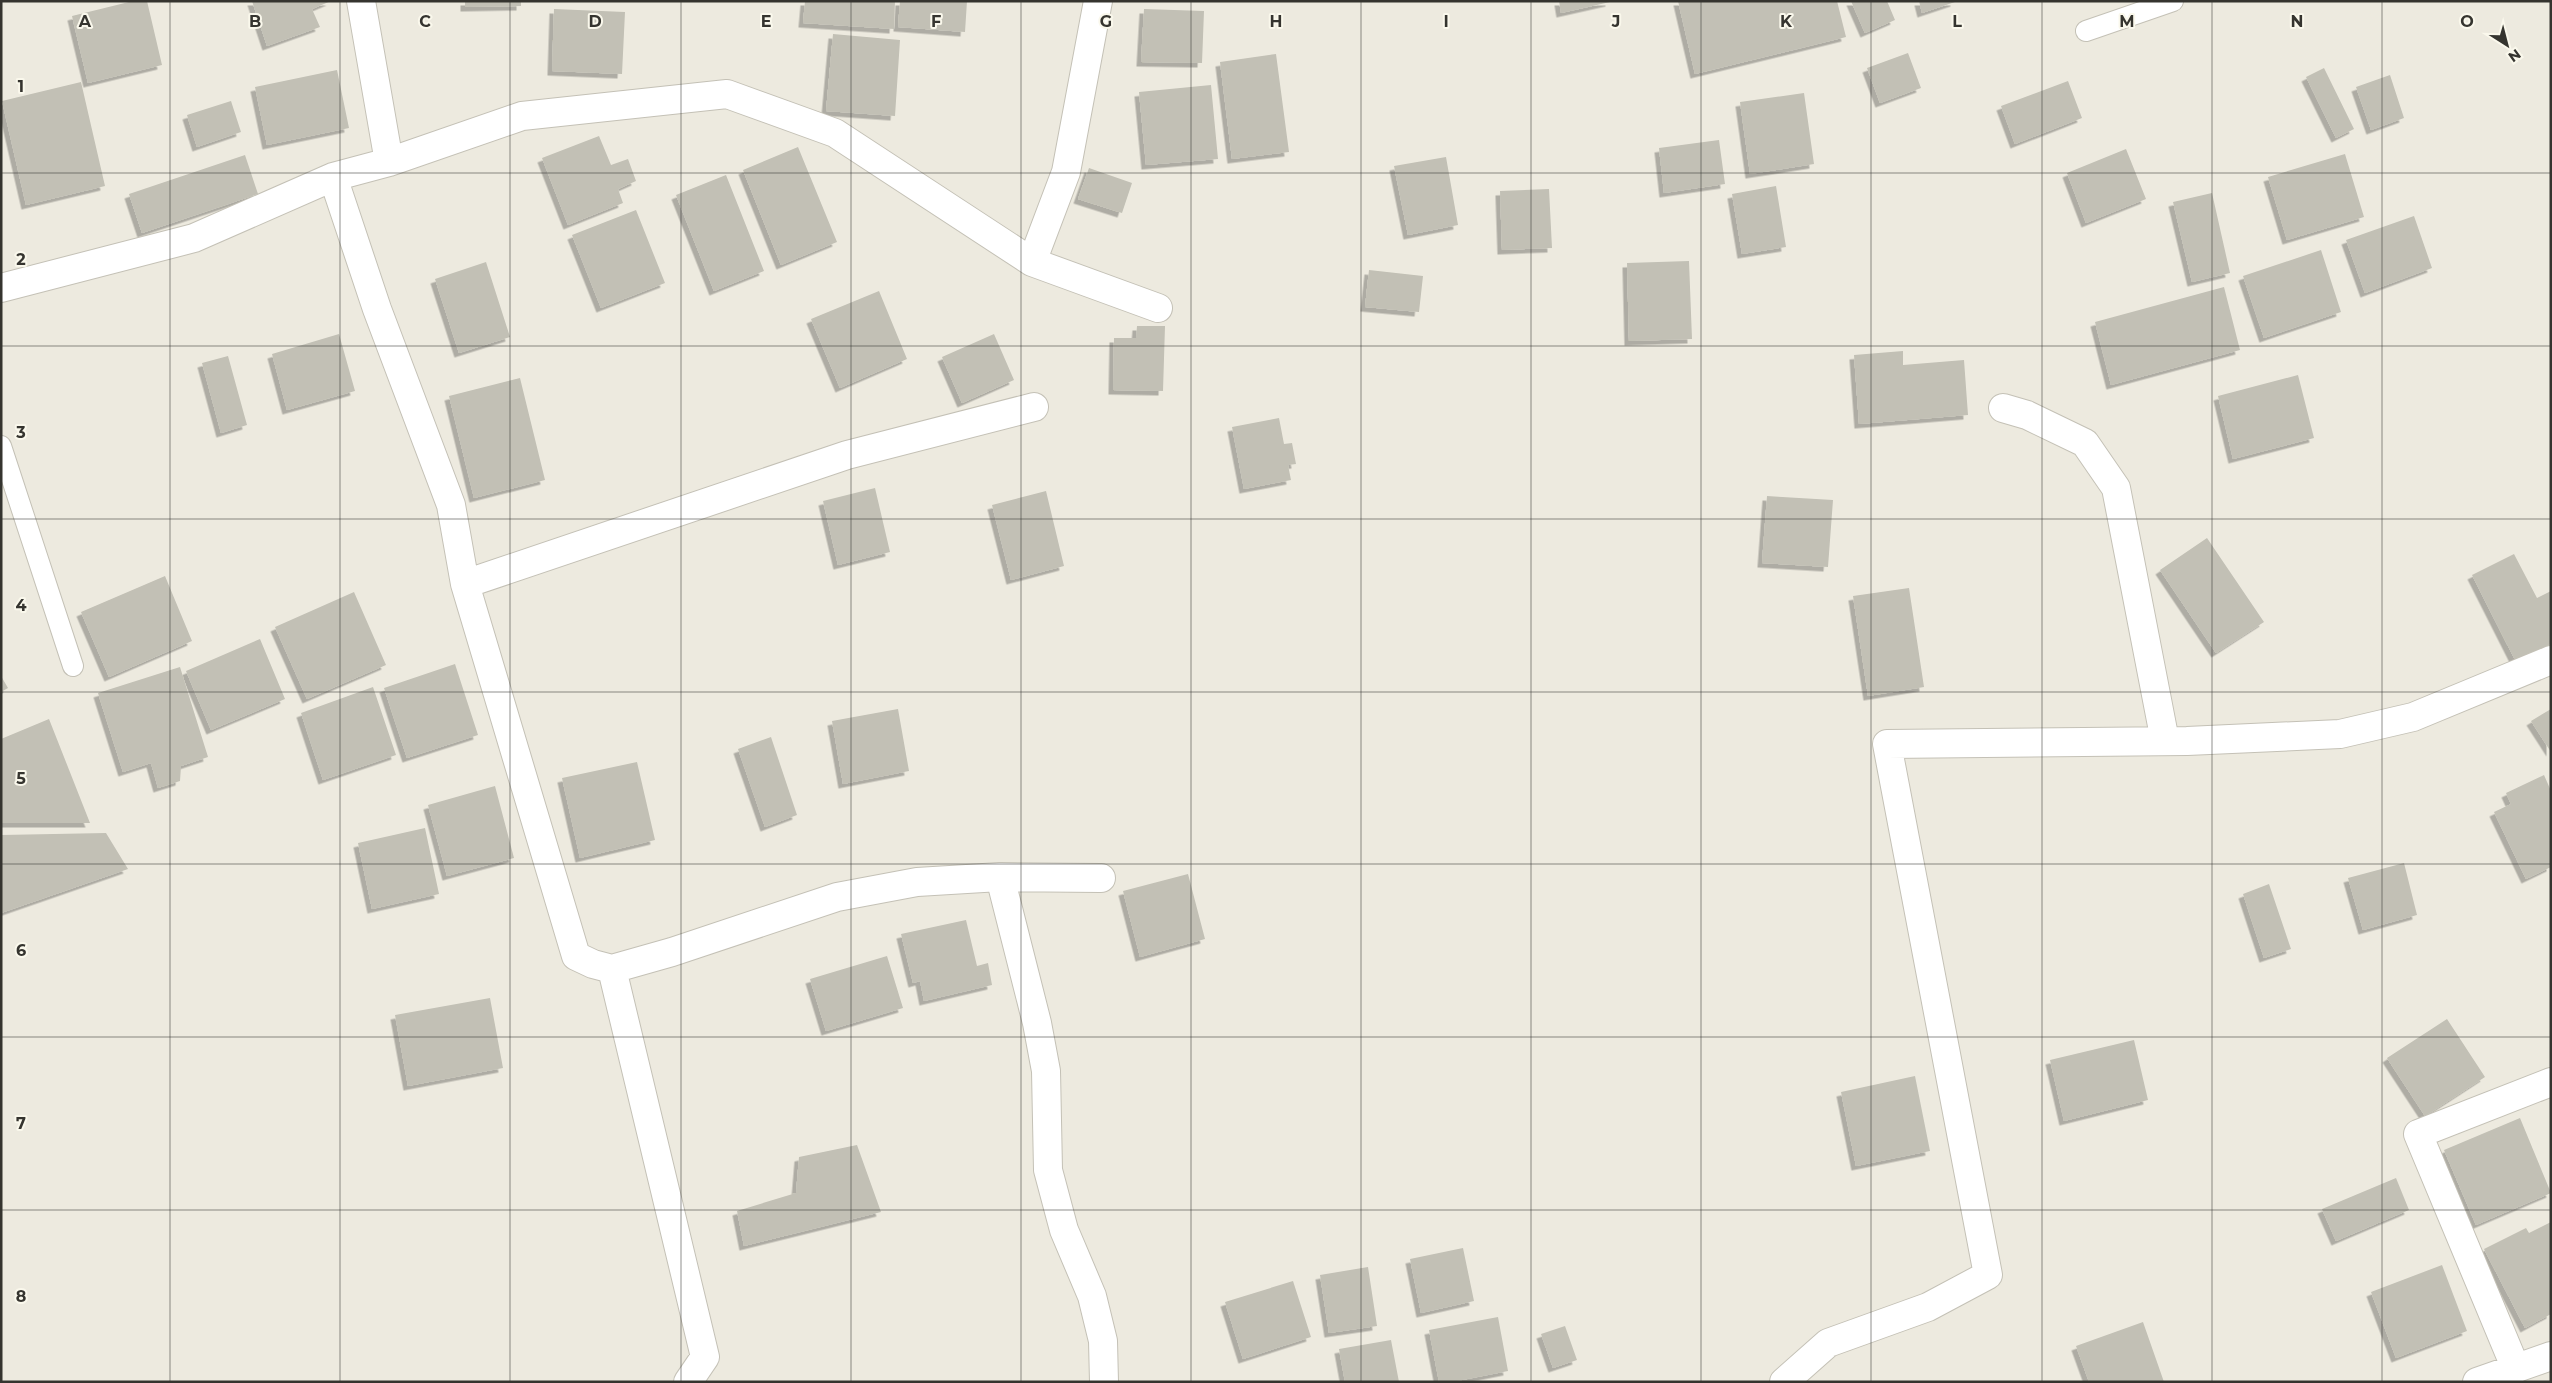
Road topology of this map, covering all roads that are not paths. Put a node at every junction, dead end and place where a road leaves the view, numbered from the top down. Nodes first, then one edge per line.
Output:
1 (362, 1) edge
2 (1098, 1) edge
3 (2173, 1) edge
4 (2086, 31) dead end
5 (390, 162) junction
6 (333, 177) junction
7 (1032, 262) junction
8 (1, 288) edge
9 (1158, 308) dead end
10 (1034, 407) dead end
11 (2003, 408) dead end
12 (1, 446) edge
13 (466, 584) junction
14 (2551, 660) edge
15 (73, 666) dead end
16 (2164, 741) junction
17 (1000, 877) junction
18 (1102, 878) dead end
19 (612, 969) junction
20 (2551, 1082) edge
21 (2551, 1356) edge
22 (2516, 1369) junction
23 (688, 1382) edge
24 (1104, 1382) edge
25 (1784, 1382) edge
26 (2477, 1382) edge

1 - 5 street
2 - 7 street
3 - 4 lane
5 - 6 street
5 - 7 street
6 - 8 street
6 - 13 street
7 - 9 street
10 - 13 street
11 - 16 street
12 - 15 lane
13 - 19 street
14 - 16 street
16 - 25 street
17 - 18 street
17 - 19 street
17 - 24 street
19 - 23 street
20 - 22 street
21 - 22 street
22 - 26 street

